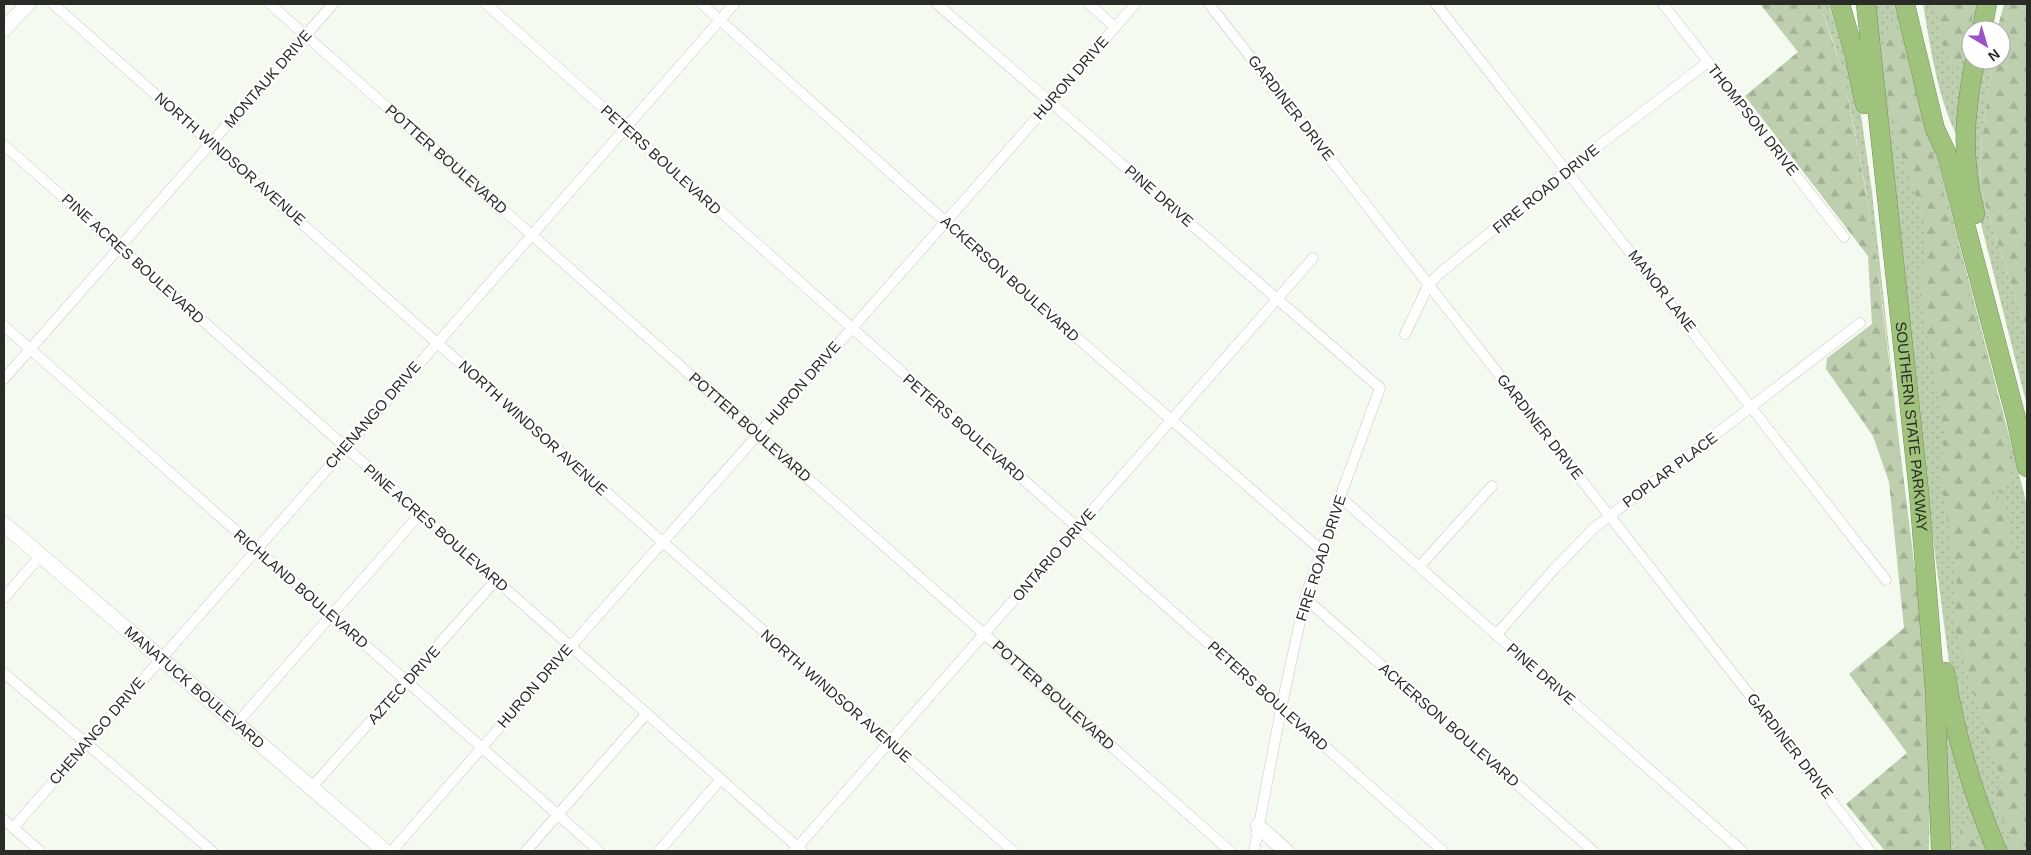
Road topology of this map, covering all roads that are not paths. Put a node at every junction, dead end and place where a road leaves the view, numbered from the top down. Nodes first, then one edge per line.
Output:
1 (28, 4) edge
2 (53, 4) edge
3 (270, 4) edge
4 (333, 4) edge
5 (486, 4) edge
6 (702, 4) edge
7 (734, 4) edge
8 (937, 4) edge
9 (1089, 4) edge
10 (1135, 4) edge
11 (1209, 4) edge
12 (1436, 4) edge
13 (1663, 4) edge
14 (1840, 4) edge
15 (1866, 4) edge
16 (1905, 4) edge
17 (1918, 4) edge
18 (1987, 4) edge
19 (720, 19) junction
20 (1984, 20) edge
21 (1115, 27) junction
22 (4, 29) edge
23 (306, 35) junction
24 (1708, 62) junction
25 (1973, 70) edge
26 (1051, 102) junction
27 (626, 129) junction
28 (213, 143) junction
29 (4, 144) edge
30 (1946, 152) junction
31 (1567, 170) junction
32 (1888, 217) junction
33 (945, 221) junction
34 (530, 235) junction
35 (1844, 237) dead end
36 (119, 246) junction
37 (1314, 258) dead end
38 (1429, 284) junction
39 (1278, 297) junction
40 (1988, 311) junction
41 (1860, 323) dead end
42 (4, 326) edge
43 (851, 328) junction
44 (1405, 334) dead end
45 (437, 343) junction
46 (30, 349) junction
47 (4, 378) edge
48 (1380, 388) joint
49 (1752, 407) junction
50 (1172, 418) junction
51 (2016, 418) junction
52 (757, 435) junction
53 (345, 447) junction
54 (2027, 448) edge
55 (2027, 467) edge
56 (1492, 486) dead end
57 (1918, 493) junction
58 (1340, 497) junction
59 (420, 514) junction
60 (1609, 516) junction
61 (4, 524) edge
62 (1078, 528) junction
63 (662, 542) junction
64 (256, 549) junction
65 (1321, 550) junction
66 (41, 555) junction
67 (1420, 566) junction
68 (496, 580) junction
69 (1886, 580) dead end
70 (4, 598) edge
71 (1305, 598) junction
72 (332, 616) junction
73 (984, 635) junction
74 (1496, 635) junction
75 (570, 646) junction
76 (161, 658) junction
77 (4, 673) edge
78 (406, 682) junction
79 (1281, 709) junction
80 (647, 713) junction
81 (237, 724) junction
82 (86, 743) junction
83 (890, 743) junction
84 (481, 748) junction
85 (721, 779) junction
86 (311, 788) junction
87 (558, 815) junction
88 (4, 820) edge
89 (1258, 826) junction
90 (13, 828) junction
91 (798, 850) edge
92 (40, 851) edge
93 (212, 851) edge
94 (385, 851) edge
95 (392, 851) edge
96 (526, 851) edge
97 (599, 851) edge
98 (660, 851) edge
99 (1013, 851) edge
100 (1230, 851) edge
101 (1254, 851) edge
102 (1286, 851) edge
103 (1442, 851) edge
104 (1594, 851) edge
105 (1742, 851) edge
106 (1870, 851) edge
107 (1941, 851) edge
108 (1997, 851) edge

1 - 22 street
2 - 28 street, NORTH WINDSOR AVENUE
3 - 23 street, POTTER BOULEVARD
4 - 23 street, MONTAUK DRIVE
5 - 27 street, PETERS BOULEVARD
6 - 19 street, ACKERSON BOULEVARD
7 - 19 street, CHENANGO DRIVE
8 - 26 street, PINE DRIVE
9 - 21 street
10 - 21 street, HURON DRIVE
11 - 38 street, GARDINER DRIVE
12 - 31 street, MANOR LANE
13 - 24 street, THOMPSON DRIVE
14 - 32 highway
15 - 32 highway, SOUTHERN STATE PARKWAY
16 - 30 highway
17 - 30 highway
18 - 20 highway
19 - 27 street, CHENANGO DRIVE
19 - 33 street, ACKERSON BOULEVARD
21 - 26 street, HURON DRIVE
23 - 28 street, MONTAUK DRIVE
23 - 34 street, POTTER BOULEVARD
24 - 31 street, FIRE ROAD DRIVE
24 - 35 street, THOMPSON DRIVE
25 - 40 highway
26 - 33 street, HURON DRIVE
26 - 39 street, PINE DRIVE
27 - 34 street, CHENANGO DRIVE
27 - 43 street, PETERS BOULEVARD
28 - 36 street, MONTAUK DRIVE
28 - 45 street, NORTH WINDSOR AVENUE
29 - 36 street, PINE ACRES BOULEVARD
30 - 40 highway
31 - 38 street, FIRE ROAD DRIVE
31 - 49 street, MANOR LANE
32 - 57 highway, SOUTHERN STATE PARKWAY
33 - 43 street, HURON DRIVE
33 - 50 street, ACKERSON BOULEVARD
34 - 45 street, CHENANGO DRIVE
34 - 52 street, POTTER BOULEVARD
36 - 46 street, MONTAUK DRIVE
36 - 53 street, PINE ACRES BOULEVARD
37 - 39 street, ONTARIO DRIVE
38 - 44 street, FIRE ROAD DRIVE
38 - 60 street, GARDINER DRIVE
39 - 48 street, PINE DRIVE
39 - 50 street, ONTARIO DRIVE
40 - 51 highway
41 - 49 street, POPLAR PLACE
42 - 46 street, RICHLAND BOULEVARD
43 - 52 street, HURON DRIVE
43 - 62 street, PETERS BOULEVARD
45 - 53 street, CHENANGO DRIVE
45 - 63 street, NORTH WINDSOR AVENUE
46 - 47 street, MONTAUK DRIVE
46 - 64 street, RICHLAND BOULEVARD
48 - 58 street, FIRE ROAD DRIVE
49 - 60 street, POPLAR PLACE
49 - 69 street, MANOR LANE
50 - 62 street, ONTARIO DRIVE
50 - 65 street, ACKERSON BOULEVARD
51 - 54 highway
51 - 55 highway
52 - 63 street, HURON DRIVE
52 - 73 street, POTTER BOULEVARD
53 - 59 street, PINE ACRES BOULEVARD
53 - 64 street, CHENANGO DRIVE
56 - 67 street
57 - 107 highway, SOUTHERN STATE PARKWAY
57 - 108 highway
58 - 65 street, FIRE ROAD DRIVE
58 - 67 street, PINE DRIVE
59 - 68 street, PINE ACRES BOULEVARD
59 - 72 street
60 - 74 street, POPLAR PLACE
60 - 106 street, GARDINER DRIVE
61 - 66 street, MANATUCK BOULEVARD
62 - 73 street, ONTARIO DRIVE
62 - 79 street, PETERS BOULEVARD
63 - 75 street, HURON DRIVE
63 - 83 street, NORTH WINDSOR AVENUE
64 - 72 street, RICHLAND BOULEVARD
64 - 76 street, CHENANGO DRIVE
65 - 71 street, FIRE ROAD DRIVE
66 - 70 street
66 - 76 street, MANATUCK BOULEVARD
67 - 74 street, PINE DRIVE
68 - 75 street, PINE ACRES BOULEVARD
68 - 78 street, AZTEC DRIVE
71 - 79 street, FIRE ROAD DRIVE
71 - 104 street, ACKERSON BOULEVARD
72 - 78 street, RICHLAND BOULEVARD
72 - 81 street
73 - 83 street, ONTARIO DRIVE
73 - 100 street, POTTER BOULEVARD
74 - 105 street, PINE DRIVE
75 - 80 street, PINE ACRES BOULEVARD
75 - 84 street, HURON DRIVE
76 - 81 street, MANATUCK BOULEVARD
76 - 82 street, CHENANGO DRIVE
77 - 82 street
78 - 84 street, RICHLAND BOULEVARD
78 - 86 street, AZTEC DRIVE
79 - 89 street, FIRE ROAD DRIVE
79 - 103 street, PETERS BOULEVARD
80 - 85 street, PINE ACRES BOULEVARD
80 - 87 street
81 - 86 street, MANATUCK BOULEVARD
82 - 90 street, CHENANGO DRIVE
82 - 93 street
83 - 91 street, ONTARIO DRIVE
83 - 99 street, NORTH WINDSOR AVENUE
84 - 87 street, RICHLAND BOULEVARD
84 - 95 street, HURON DRIVE
85 - 91 street, PINE ACRES BOULEVARD
85 - 98 street
86 - 94 street, MANATUCK BOULEVARD
87 - 96 street
87 - 97 street, RICHLAND BOULEVARD
88 - 90 street
89 - 101 street, FIRE ROAD DRIVE
89 - 102 street
90 - 92 street

